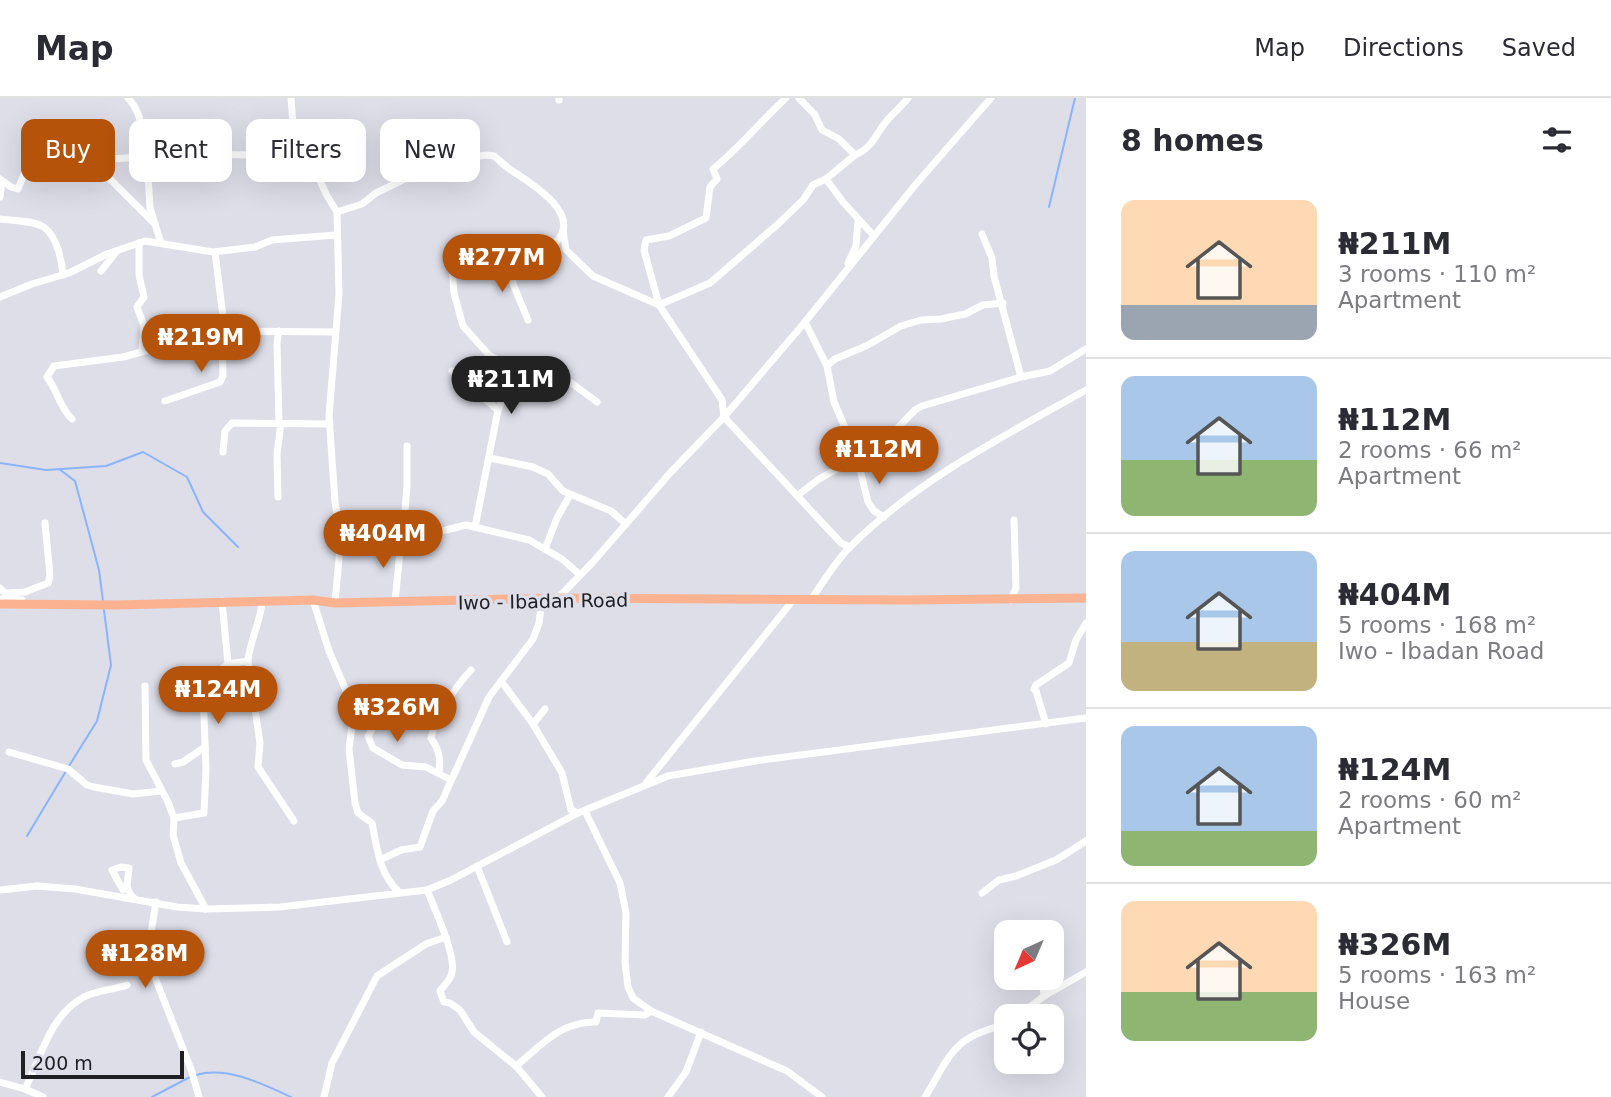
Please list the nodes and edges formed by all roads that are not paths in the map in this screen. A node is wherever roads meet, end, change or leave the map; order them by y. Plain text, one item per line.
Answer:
1 (128, 98) edge
2 (291, 98) edge
3 (786, 98) edge
4 (799, 98) edge
5 (908, 98) edge
6 (990, 98) edge
7 (140, 119) edge
8 (293, 119) edge
9 (855, 155) junction
10 (826, 179) junction
11 (1, 180) edge
12 (21, 182) edge
13 (113, 182) edge
14 (149, 182) edge
15 (321, 182) edge
16 (0, 197) edge
17 (337, 212) junction
18 (0, 219) edge
19 (858, 220) junction
20 (155, 223) junction
21 (563, 229) junction
22 (982, 234) dead end
23 (336, 235) junction
24 (874, 236) junction
25 (139, 243) junction
26 (161, 243) junction
27 (118, 250) junction
28 (215, 252) junction
29 (450, 257) dead end
30 (101, 271) dead end
31 (844, 272) junction
32 (63, 275) junction
33 (0, 297) edge
34 (1003, 303) junction
35 (659, 305) junction
36 (528, 320) dead end
37 (805, 322) junction
38 (279, 331) junction
39 (335, 332) junction
40 (224, 334) junction
41 (1086, 349) edge
42 (142, 351) junction
43 (827, 366) junction
44 (516, 369) junction
45 (452, 371) dead end
46 (1021, 377) junction
47 (1086, 390) edge
48 (165, 401) dead end
49 (597, 402) dead end
50 (498, 410) junction
51 (724, 417) junction
52 (72, 419) dead end
53 (280, 423) junction
54 (330, 424) junction
55 (407, 446) dead end
56 (223, 452) dead end
57 (490, 458) junction
58 (860, 467) junction
59 (837, 469) dead end
60 (570, 495) junction
61 (798, 495) junction
62 (278, 497) dead end
63 (884, 517) junction
64 (1014, 520) dead end
65 (45, 523) dead end
66 (626, 524) junction
67 (475, 527) junction
68 (341, 536) junction
69 (400, 536) junction
70 (850, 547) junction
71 (545, 549) junction
72 (579, 575) junction
73 (0, 588) edge
74 (558, 598) junction
75 (794, 598) junction
76 (812, 598) junction
77 (1086, 598) edge
78 (313, 600) junction
79 (541, 600) junction
80 (1010, 600) junction
81 (222, 601) junction
82 (0, 602) edge
83 (395, 602) junction
84 (262, 603) junction
85 (335, 603) junction
86 (1086, 623) edge
87 (248, 661) junction
88 (228, 664) junction
89 (471, 670) dead end
90 (500, 681) junction
91 (145, 685) dead end
92 (362, 707) dead end
93 (545, 709) dead end
94 (1086, 718) edge
95 (1046, 723) junction
96 (533, 724) junction
97 (205, 747) junction
98 (9, 752) dead end
99 (175, 764) dead end
100 (439, 773) junction
101 (452, 780) junction
102 (654, 780) junction
103 (645, 783) junction
104 (654, 790) dead end
105 (160, 791) junction
106 (582, 812) junction
107 (174, 818) junction
108 (294, 821) dead end
109 (1086, 841) edge
110 (380, 860) junction
111 (477, 866) junction
112 (128, 887) dead end
113 (0, 890) edge
114 (427, 890) junction
115 (398, 891) junction
116 (982, 893) dead end
117 (135, 899) junction
118 (156, 902) junction
119 (206, 909) junction
120 (446, 937) junction
121 (507, 942) dead end
122 (1086, 972) edge
123 (127, 985) dead end
124 (1043, 990) edge
125 (1044, 996) junction
126 (1034, 1004) edge
127 (651, 1011) junction
128 (994, 1028) edge
129 (701, 1032) junction
130 (516, 1066) junction
131 (0, 1082) edge
132 (25, 1089) junction
133 (43, 1097) edge
134 (199, 1097) edge
135 (324, 1097) edge
136 (542, 1097) edge
137 (668, 1097) edge
138 (822, 1097) edge
139 (925, 1097) edge

1 - 7 street
2 - 8 street
3 - 35 street
4 - 9 street
5 - 9 street
6 - 24 street
9 - 10 street
10 - 19 street
10 - 35 street
11 - 12 street
11 - 16 street
13 - 20 street
14 - 20 street
15 - 17 street
17 - 21 street
17 - 23 street
18 - 32 street
19 - 24 street
19 - 31 street
20 - 26 street
21 - 35 street
21 - 36 street
22 - 34 street
23 - 28 street
23 - 39 street
24 - 31 street
25 - 26 street
25 - 27 street
25 - 42 street
26 - 28 street
27 - 30 street
27 - 32 street
28 - 40 street
29 - 44 street
31 - 37 street
32 - 33 street
34 - 43 street
34 - 46 street
35 - 51 street
37 - 43 street
37 - 51 street
38 - 39 street
38 - 40 street
38 - 53 street
39 - 54 street
40 - 42 street
40 - 48 street
41 - 46 street
42 - 52 street
43 - 58 street
44 - 49 street
44 - 50 street
45 - 50 street
46 - 58 street
47 - 63 street
50 - 57 street
51 - 61 street
51 - 66 street
53 - 54 street
53 - 56 street
53 - 62 street
54 - 68 street
55 - 69 street
57 - 60 street
57 - 67 street
58 - 63 street
59 - 61 street
60 - 66 street
60 - 71 street
61 - 70 street
63 - 70 street
64 - 80 street
65 - 73 street
66 - 72 street
67 - 69 street
67 - 71 street
68 - 69 street
68 - 85 street
69 - 83 street
70 - 76 street
71 - 72 street
72 - 74 street
74 - 75 main road, Iwo - Ibadan Road
74 - 79 main road, Iwo - Ibadan Road
75 - 76 main road, Iwo - Ibadan Road
75 - 103 street
76 - 80 main road, Iwo - Ibadan Road
77 - 80 main road, Iwo - Ibadan Road
78 - 84 main road, Iwo - Ibadan Road
78 - 85 main road, Iwo - Ibadan Road
78 - 110 street
79 - 83 main road, Iwo - Ibadan Road
79 - 90 street
81 - 82 main road, Iwo - Ibadan Road
81 - 84 main road, Iwo - Ibadan Road
81 - 88 street
83 - 85 main road, Iwo - Ibadan Road
84 - 87 street
86 - 95 street
87 - 88 street
87 - 108 street
88 - 97 street
89 - 100 street
90 - 96 street
90 - 101 street
91 - 105 street
92 - 100 street
93 - 96 street
94 - 95 street
95 - 102 street
96 - 106 street
97 - 99 street
97 - 107 street
98 - 105 street
100 - 101 street
101 - 110 street
102 - 103 street
102 - 104 street
103 - 106 street
105 - 107 street
106 - 111 street
106 - 127 street
107 - 119 street
109 - 116 street
110 - 115 street
111 - 114 street
111 - 121 street
112 - 117 street
113 - 117 street
114 - 115 street
114 - 120 street
115 - 119 street
117 - 118 street
118 - 119 street
118 - 134 street
120 - 130 street
120 - 135 street
122 - 125 street
123 - 132 street
124 - 125 street
125 - 126 street
127 - 129 street
127 - 130 street
128 - 139 street
129 - 137 street
129 - 138 street
130 - 136 street
131 - 132 street
132 - 133 street

